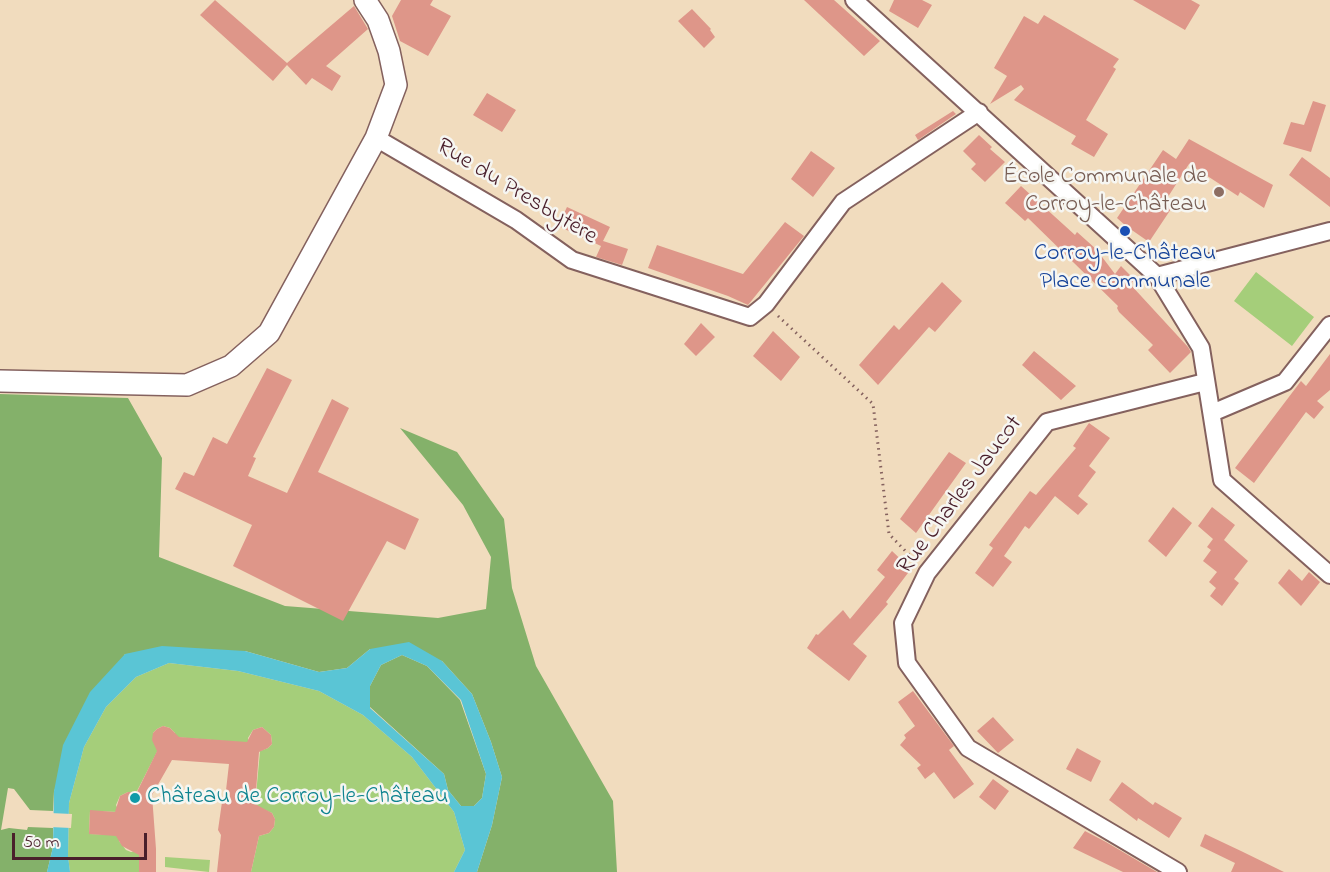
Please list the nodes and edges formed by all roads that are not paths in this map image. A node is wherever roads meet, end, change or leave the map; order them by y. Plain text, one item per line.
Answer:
1 (365, 0) edge
2 (854, 0) edge
3 (979, 112) junction
4 (376, 138) junction
5 (1330, 233) edge
6 (1157, 276) junction
7 (1330, 325) edge
8 (0, 381) edge
9 (1205, 382) junction
10 (1212, 413) junction
11 (1330, 575) edge
12 (1178, 872) edge

1 - 4 street
2 - 3 street
3 - 4 street, Rue du Presbytère
3 - 6 street
4 - 8 street
5 - 6 street
6 - 9 street
7 - 10 street
9 - 10 street
9 - 12 street, Rue Charles Jaucot
10 - 11 street

